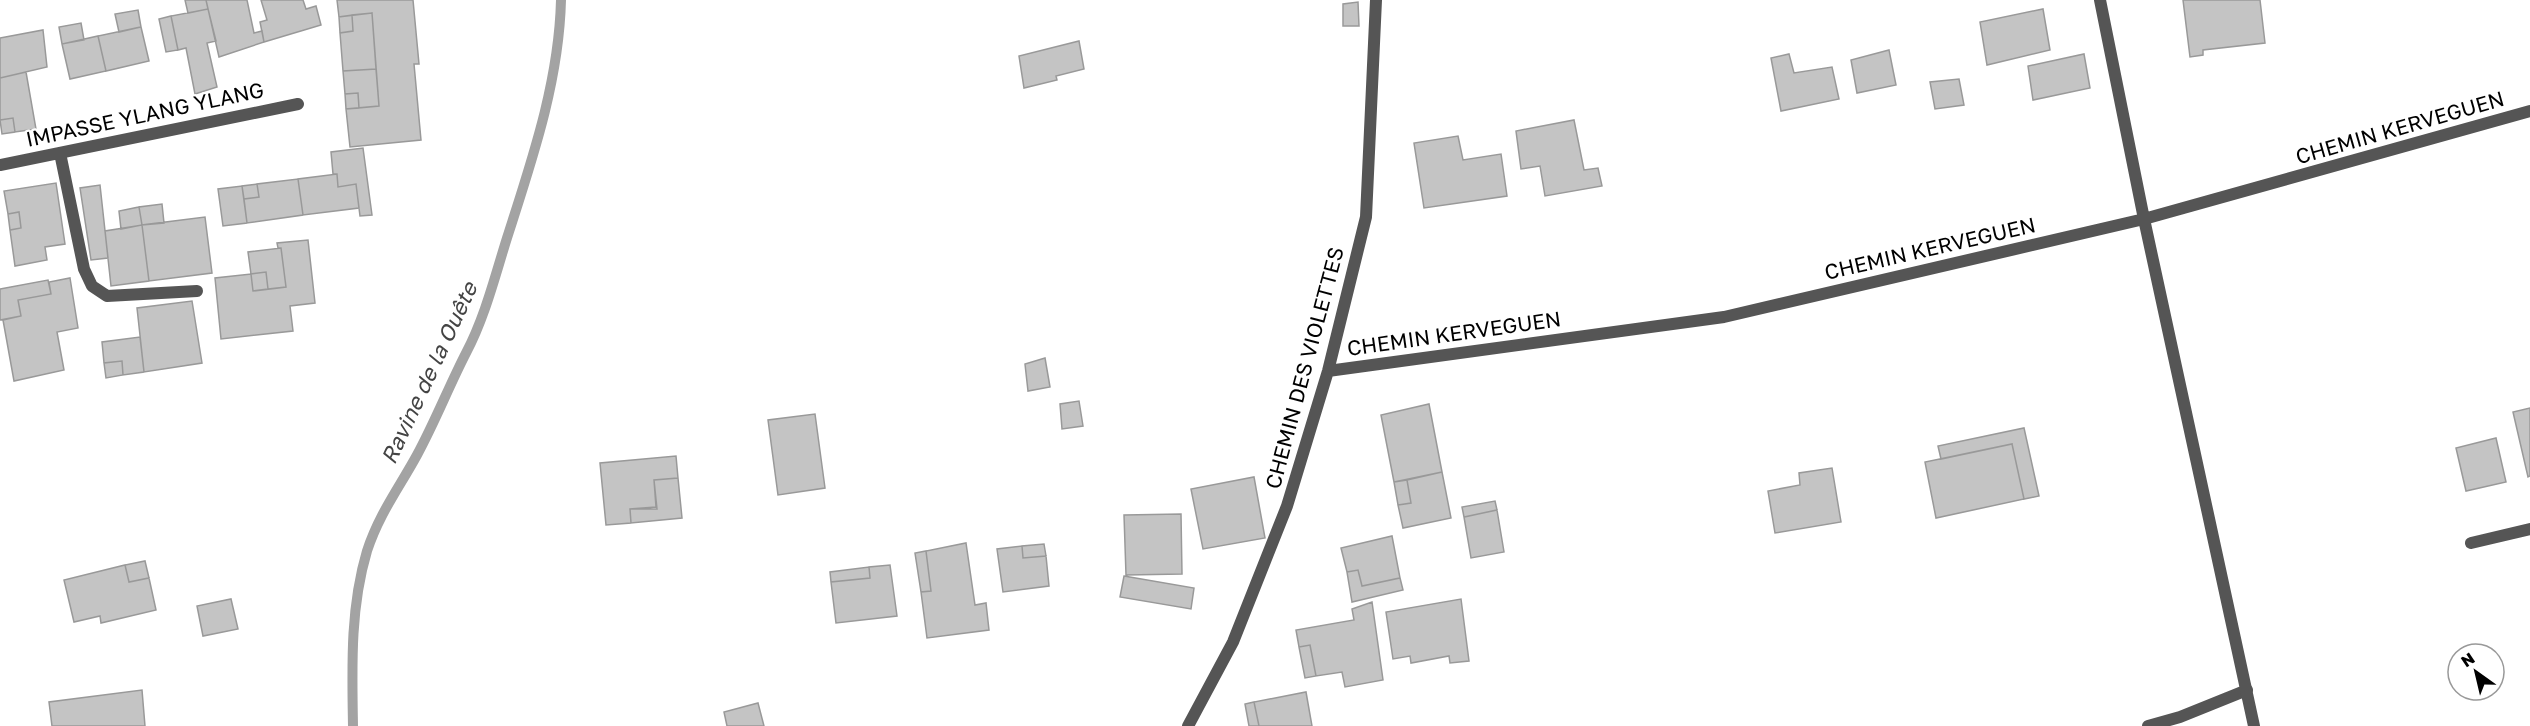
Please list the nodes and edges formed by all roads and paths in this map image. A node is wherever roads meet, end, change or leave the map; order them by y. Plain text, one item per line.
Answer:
1 (1376, 0) edge
2 (2100, 0) edge
3 (298, 104) dead end
4 (2530, 111) edge
5 (60, 153) junction
6 (0, 165) edge
7 (2144, 219) junction
8 (197, 291) dead end
9 (1328, 371) junction
10 (2530, 529) edge
11 (2470, 543) dead end
12 (2247, 690) junction
13 (1188, 726) edge
14 (2148, 726) edge
15 (2254, 726) edge

1 - 9 street, CHEMIN DES VIOLETTES
2 - 7 street
3 - 5 street, IMPASSE YLANG YLANG
4 - 7 street, CHEMIN KERVEGUEN
5 - 6 street, IMPASSE YLANG YLANG
5 - 8 street
7 - 9 street, CHEMIN KERVEGUEN
7 - 12 street
9 - 13 street, CHEMIN DES VIOLETTES
10 - 11 street
12 - 14 street
12 - 15 street

